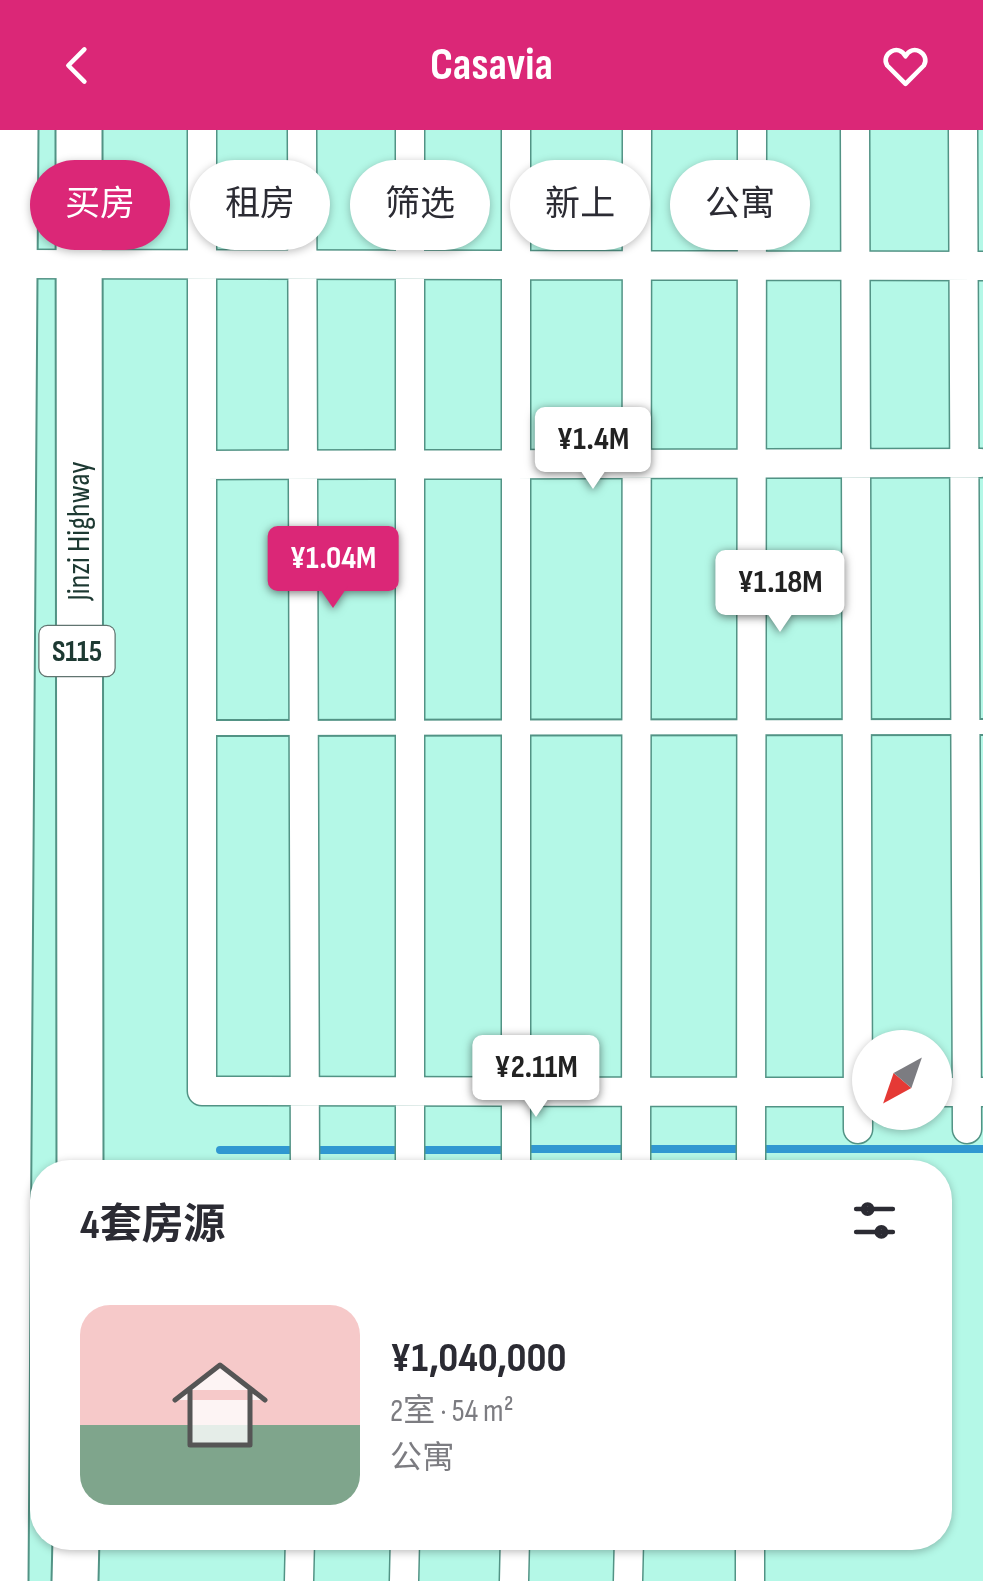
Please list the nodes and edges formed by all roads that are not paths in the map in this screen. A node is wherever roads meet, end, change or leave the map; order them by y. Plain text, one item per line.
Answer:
1 (15, 130) edge
2 (79, 130) edge
3 (202, 130) edge
4 (302, 130) edge
5 (410, 130) edge
6 (516, 130) edge
7 (637, 130) edge
8 (752, 130) edge
9 (855, 130) edge
10 (963, 130) edge
11 (80, 262) junction
12 (202, 263) junction
13 (16, 264) junction
14 (302, 264) junction
15 (410, 264) junction
16 (516, 264) junction
17 (637, 264) junction
18 (752, 265) junction
19 (856, 266) junction
20 (973, 266) edge
21 (752, 463) junction
22 (856, 463) junction
23 (974, 463) edge
24 (304, 464) junction
25 (410, 464) junction
26 (516, 464) junction
27 (638, 464) junction
28 (202, 465) junction
29 (751, 727) junction
30 (857, 727) junction
31 (974, 727) edge
32 (202, 728) junction
33 (304, 728) junction
34 (410, 728) junction
35 (516, 728) junction
36 (638, 728) junction
37 (863, 1030) edge
38 (306, 1091) junction
39 (411, 1091) junction
40 (516, 1091) junction
41 (638, 1092) junction
42 (751, 1092) junction
43 (852, 1092) edge
44 (975, 1092) edge
45 (967, 1129) dead end
46 (305, 1157) edge
47 (410, 1157) edge
48 (516, 1157) edge
49 (637, 1157) edge
50 (751, 1157) edge
51 (80, 1160) edge
52 (76, 1550) edge
53 (300, 1550) edge
54 (405, 1550) edge
55 (514, 1550) edge
56 (629, 1550) edge
57 (750, 1550) edge
58 (5, 1581) edge
59 (75, 1581) edge
60 (299, 1581) edge
61 (404, 1581) edge
62 (514, 1581) edge
63 (628, 1581) edge
64 (750, 1581) edge

1 - 13 main road, Jinzi Highway / S115
2 - 11 main road, Jinzi Highway / S115
3 - 12 street
4 - 14 street
5 - 15 street
6 - 16 street
7 - 17 street
8 - 18 street
9 - 19 street
10 - 20 street
11 - 12 street
11 - 13 street
11 - 51 main road, Jinzi Highway / S115
12 - 14 street
12 - 28 street
13 - 58 main road, Jinzi Highway / S115
14 - 15 street
14 - 24 street
15 - 16 street
15 - 25 street
16 - 17 street
16 - 26 street
17 - 18 street
17 - 27 street
18 - 19 street
18 - 21 street
19 - 20 street
19 - 22 street
20 - 23 street
21 - 22 street
21 - 27 street
21 - 29 street
22 - 23 street
22 - 30 street
23 - 31 street
24 - 25 street
24 - 28 street
24 - 33 street
25 - 26 street
25 - 34 street
26 - 27 street
26 - 35 street
27 - 36 street
28 - 32 street
29 - 30 lane
29 - 36 lane
29 - 42 street
30 - 31 lane
30 - 37 street
31 - 44 street
32 - 33 lane
32 - 38 street
33 - 34 lane
33 - 38 street
34 - 35 lane
34 - 39 street
35 - 36 lane
35 - 40 street
36 - 41 street
38 - 39 street
38 - 46 street
39 - 40 street
39 - 47 street
40 - 41 street
40 - 48 street
41 - 42 street
41 - 49 street
42 - 43 street
42 - 50 street
44 - 45 street
52 - 59 main road
53 - 60 street
54 - 61 street
55 - 62 street
56 - 63 street
57 - 64 street

